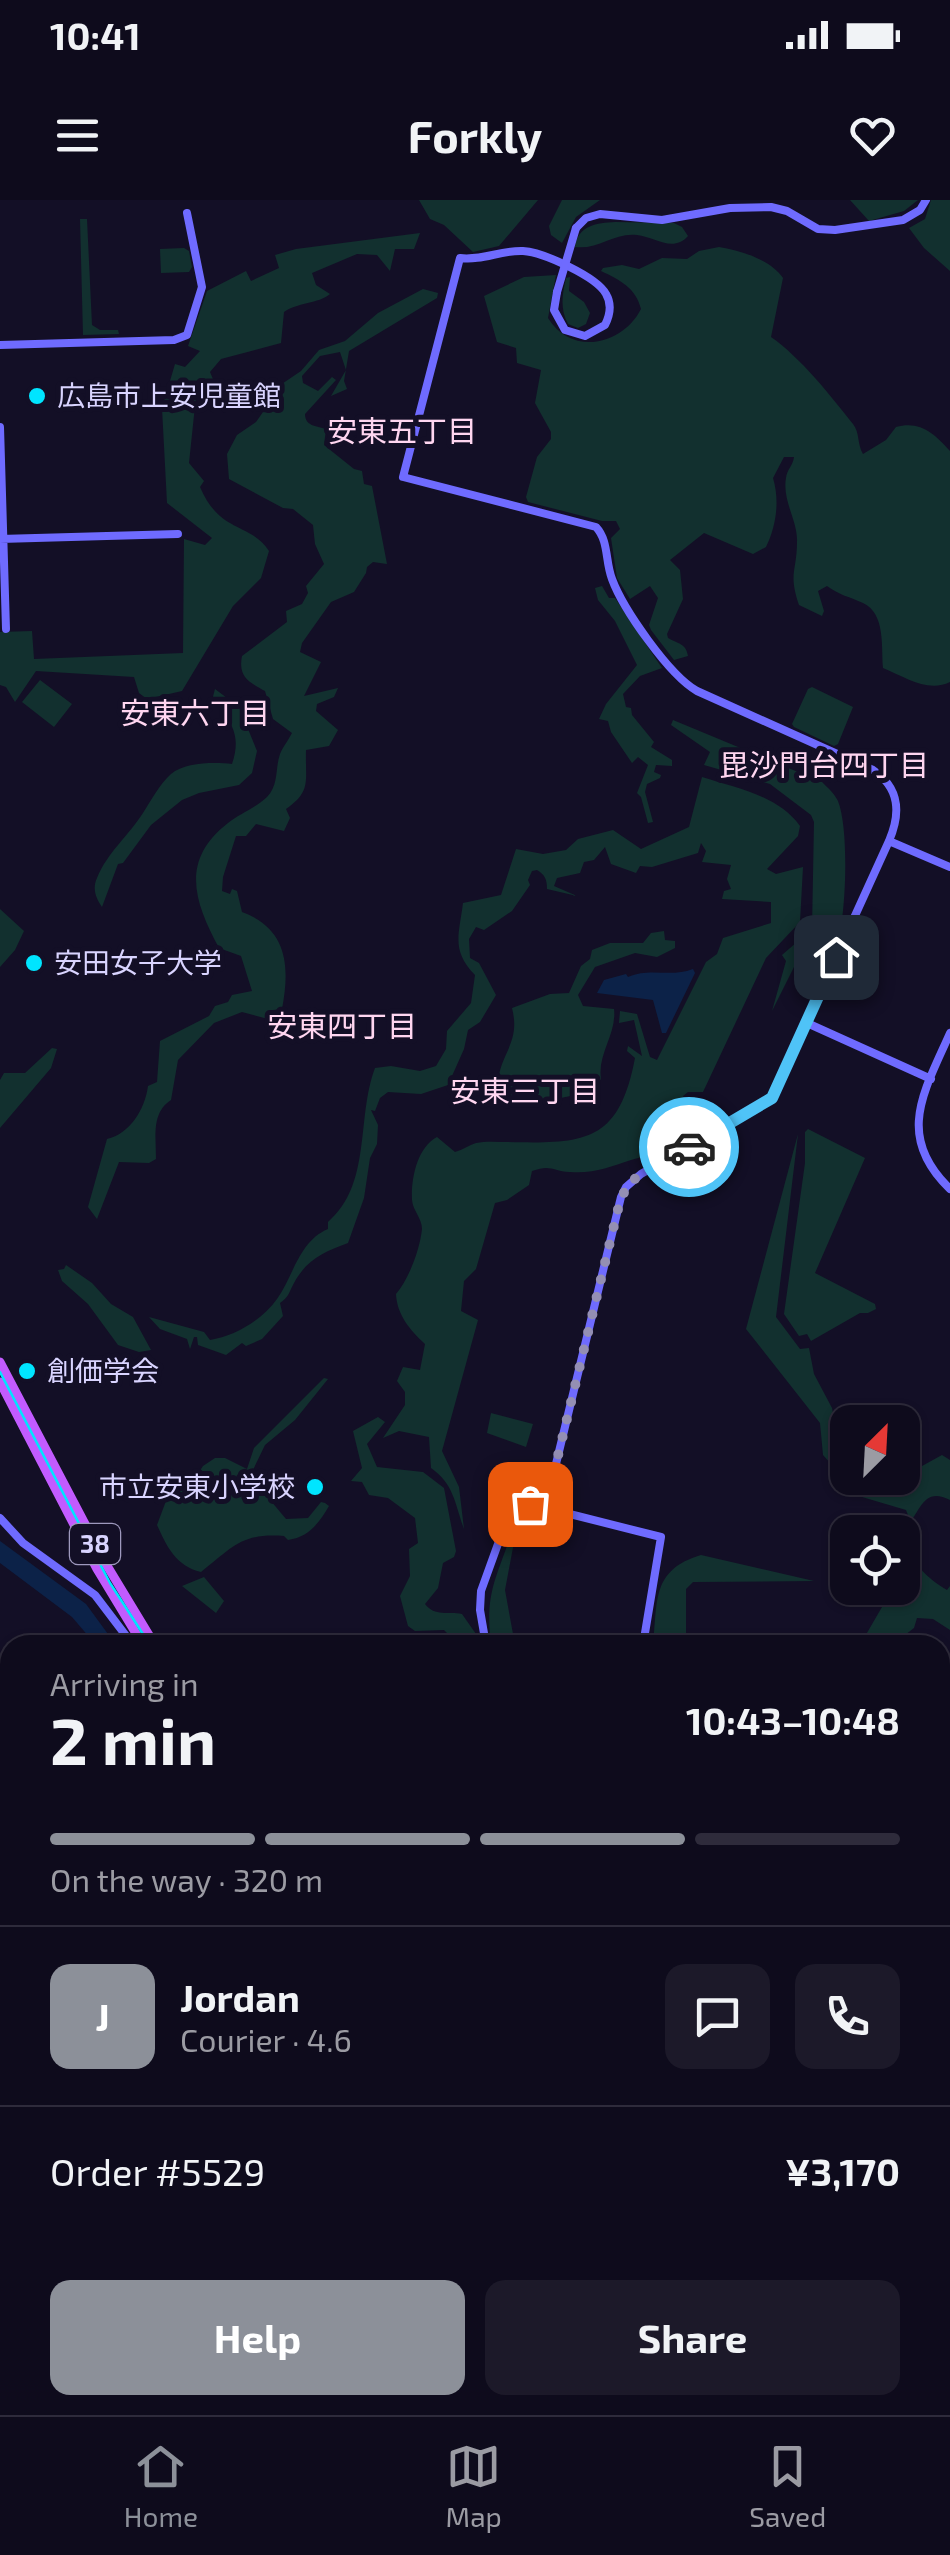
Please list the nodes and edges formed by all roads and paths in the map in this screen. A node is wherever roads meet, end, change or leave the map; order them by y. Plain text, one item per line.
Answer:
1 (926, 200) edge
2 (187, 213) dead end
3 (0, 345) edge
4 (0, 427) edge
5 (178, 534) dead end
6 (2, 539) edge
7 (6, 629) dead end
8 (889, 841) junction
9 (950, 867) edge
10 (807, 1024) junction
11 (950, 1033) edge
12 (931, 1079) junction
13 (950, 1189) edge
14 (0, 1362) edge
15 (0, 1382) edge
16 (545, 1509) junction
17 (0, 1518) edge
18 (125, 1635) edge
19 (137, 1635) edge
20 (149, 1635) edge
21 (484, 1635) edge
22 (646, 1635) edge

1 - 8 main road, bridge
2 - 3 main road
4 - 6 main road
5 - 6 main road
6 - 7 main road
8 - 9 main road
8 - 10 main road
10 - 12 main road
10 - 16 main road
11 - 12 main road
12 - 13 main road
14 - 20 main road, 38
15 - 19 main road, 38
16 - 21 main road
16 - 22 main road
17 - 18 main road

